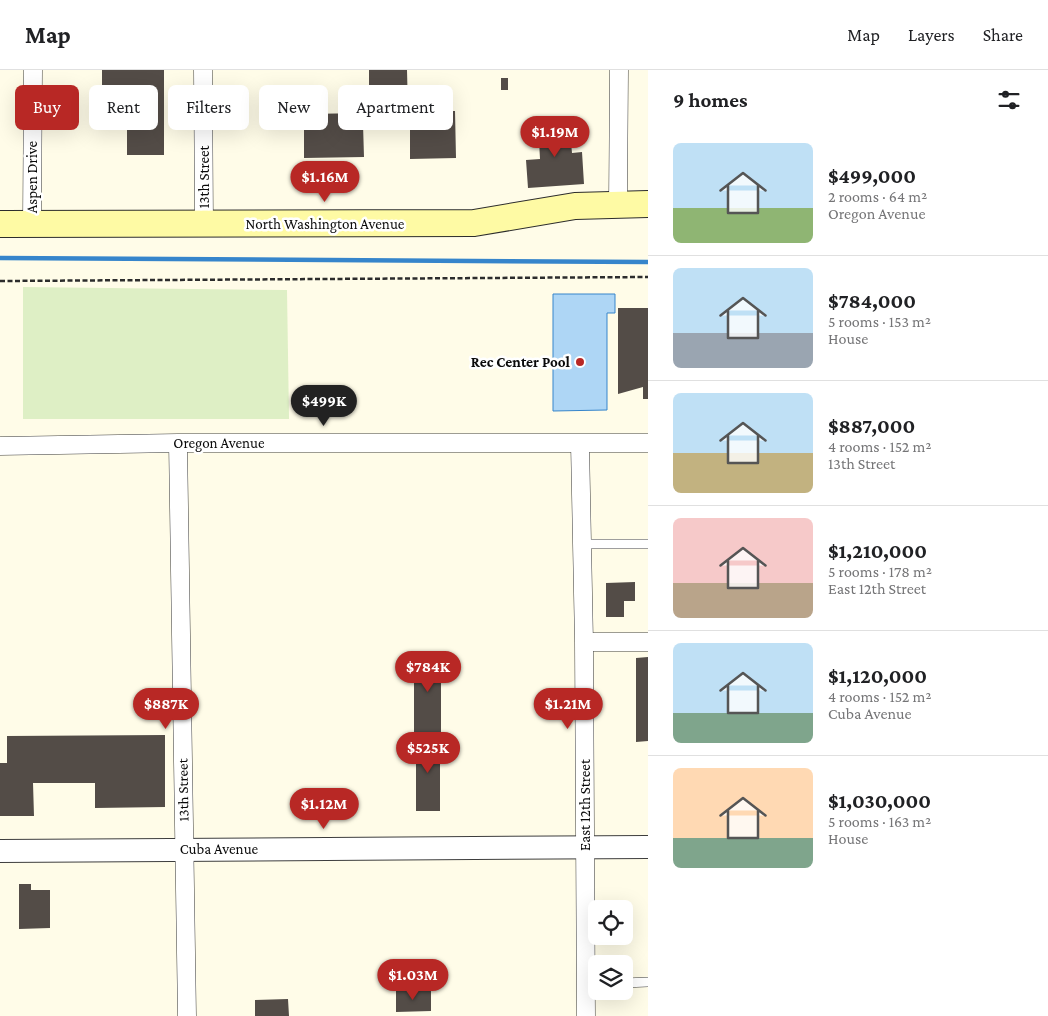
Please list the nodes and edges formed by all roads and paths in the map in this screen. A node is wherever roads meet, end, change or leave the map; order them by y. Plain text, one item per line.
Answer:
1 (33, 70) edge
2 (203, 70) edge
3 (619, 70) edge
4 (648, 204) edge
5 (618, 205) junction
6 (0, 224) edge
7 (32, 224) junction
8 (204, 224) junction
9 (648, 277) edge
10 (0, 281) edge
11 (178, 443) junction
12 (648, 443) edge
13 (580, 444) junction
14 (0, 446) edge
15 (582, 544) junction
16 (648, 544) edge
17 (584, 642) junction
18 (648, 642) edge
19 (648, 847) edge
20 (585, 848) junction
21 (184, 849) junction
22 (0, 851) edge
23 (590, 955) edge
24 (648, 982) edge
25 (633, 983) edge
26 (588, 1000) edge
27 (187, 1016) edge
28 (586, 1016) edge

1 - 7 street, Aspen Drive
2 - 8 street, 13th Street
3 - 5 street
4 - 5 main road, North Washington Avenue
5 - 8 main road, North Washington Avenue
6 - 7 main road, North Washington Avenue
7 - 8 main road, North Washington Avenue
9 - 10 path
11 - 13 street, Oregon Avenue
11 - 14 street, Oregon Avenue
11 - 21 street, 13th Street
12 - 13 street, Oregon Avenue
13 - 15 street, East 12th Street
15 - 16 lane
15 - 17 street, East 12th Street
17 - 18 street
17 - 20 street, East 12th Street
19 - 20 street, Cuba Avenue
20 - 21 street, Cuba Avenue
20 - 23 street, East 12th Street
21 - 22 street, Cuba Avenue
21 - 27 street, 13th Street
24 - 25 lane
26 - 28 street, East 12th Street

